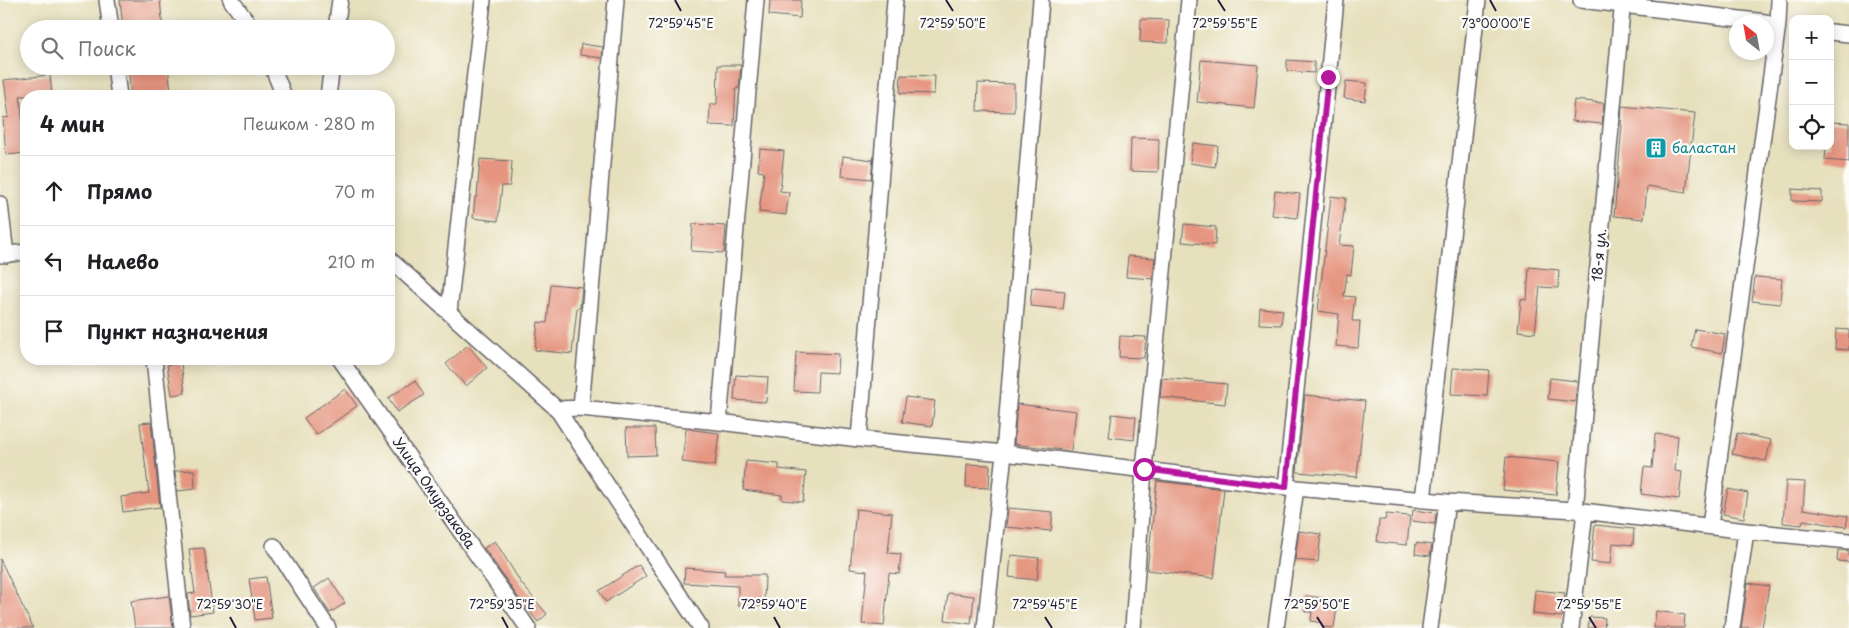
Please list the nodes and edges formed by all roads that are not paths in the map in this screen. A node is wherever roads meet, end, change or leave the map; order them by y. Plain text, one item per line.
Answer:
1 (107, 0) edge
2 (232, 0) edge
3 (340, 0) edge
4 (483, 0) edge
5 (616, 0) edge
6 (756, 0) edge
7 (895, 0) edge
8 (1041, 0) edge
9 (1189, 0) edge
10 (1336, 0) edge
11 (1478, 0) edge
12 (1581, 0) edge
13 (1779, 0) edge
14 (1622, 2) edge
15 (109, 20) edge
16 (246, 20) edge
17 (337, 20) edge
18 (1776, 24) edge
19 (1834, 32) edge
20 (1849, 34) edge
21 (117, 75) edge
22 (276, 75) edge
23 (331, 75) edge
24 (118, 90) edge
25 (282, 90) edge
26 (329, 90) edge
27 (0, 204) edge
28 (20, 253) edge
29 (3, 255) edge
30 (395, 264) edge
31 (449, 312) junction
32 (155, 365) edge
33 (344, 365) edge
34 (557, 408) junction
35 (581, 408) junction
36 (719, 422) junction
37 (858, 439) junction
38 (1004, 453) junction
39 (1144, 469) junction
40 (1291, 487) junction
41 (1423, 500) junction
42 (1447, 502) junction
43 (1580, 511) junction
44 (1710, 526) junction
45 (1746, 531) junction
46 (1849, 540) edge
47 (274, 546) dead end
48 (182, 628) edge
49 (328, 628) edge
50 (528, 628) edge
51 (701, 628) edge
52 (986, 628) edge
53 (1133, 628) edge
54 (1276, 628) edge
55 (1430, 628) edge
56 (1571, 628) edge
57 (1732, 628) edge

1 - 15 street
2 - 16 street
3 - 17 street
4 - 31 street
5 - 35 street
6 - 36 street
7 - 37 street
8 - 38 street
9 - 39 street
10 - 40 street
11 - 41 street
12 - 14 street
13 - 18 street
14 - 18 street
14 - 43 street, 18-я ул.
18 - 44 street
19 - 20 street
21 - 24 street
22 - 25 street
23 - 26 street
27 - 29 street
28 - 29 street
30 - 31 street
31 - 34 street
32 - 48 street
33 - 50 street, Улица Омурзакова
34 - 35 street
34 - 51 street
35 - 36 street
36 - 37 street
37 - 38 street
38 - 39 street
38 - 52 street
39 - 40 street
39 - 53 street
40 - 41 street
40 - 54 street
41 - 42 street
42 - 43 street
42 - 55 street
43 - 44 street
43 - 56 street, 18-я ул.
44 - 45 street
45 - 46 street
45 - 57 street
47 - 49 street

